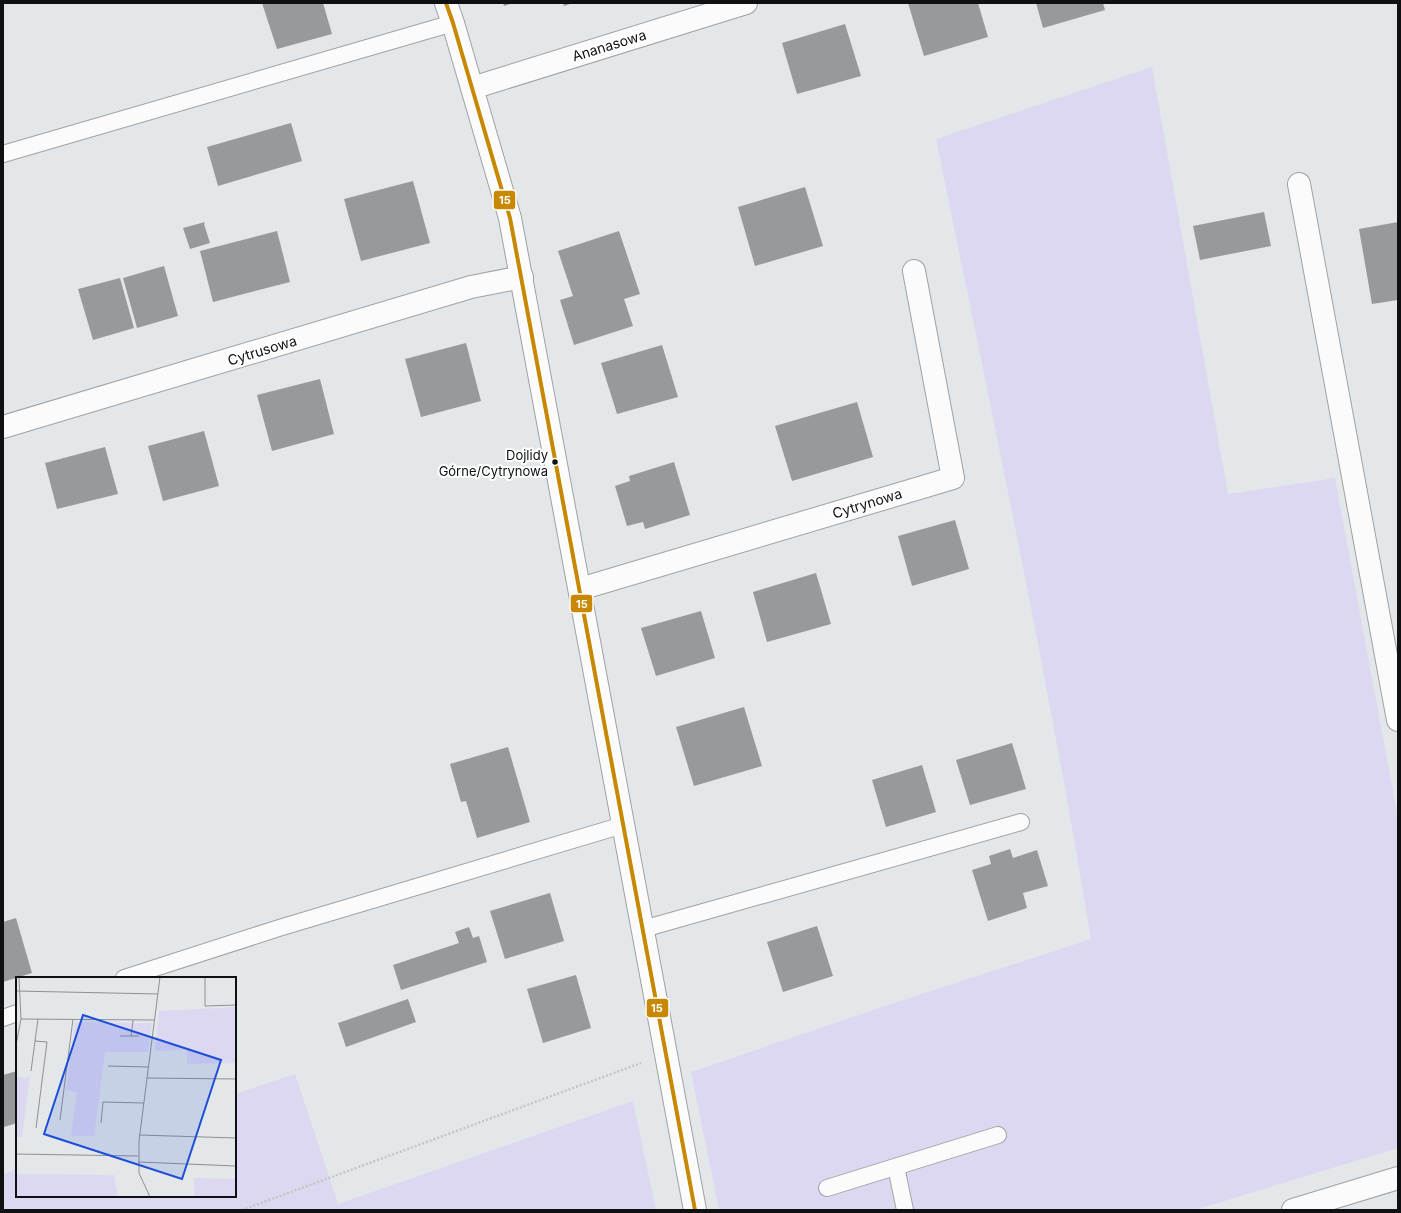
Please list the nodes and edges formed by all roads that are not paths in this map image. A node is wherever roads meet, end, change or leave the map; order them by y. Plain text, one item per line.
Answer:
1 (446, 3) edge
2 (746, 3) edge
3 (453, 23) junction
4 (472, 88) junction
5 (3, 154) edge
6 (1299, 184) dead end
7 (914, 271) dead end
8 (522, 277) junction
9 (3, 427) edge
10 (580, 589) junction
11 (1398, 720) edge
12 (1021, 822) dead end
13 (623, 825) junction
14 (642, 929) junction
15 (127, 977) edge
16 (16, 1013) edge
17 (3, 1018) edge
18 (998, 1136) dead end
19 (896, 1167) junction
20 (1398, 1178) edge
21 (827, 1188) dead end
22 (695, 1210) edge
23 (905, 1210) edge
24 (1293, 1210) edge

1 - 3 street
2 - 4 street, Ananasowa
3 - 4 street
3 - 5 lane
4 - 8 street
6 - 11 street
7 - 10 street, Cytrynowa
8 - 9 street, Cytrusowa
8 - 10 street
10 - 13 street
12 - 14 lane
13 - 14 street
13 - 15 lane
14 - 22 street
16 - 17 lane
18 - 19 lane
19 - 21 lane
19 - 23 lane
20 - 24 street

